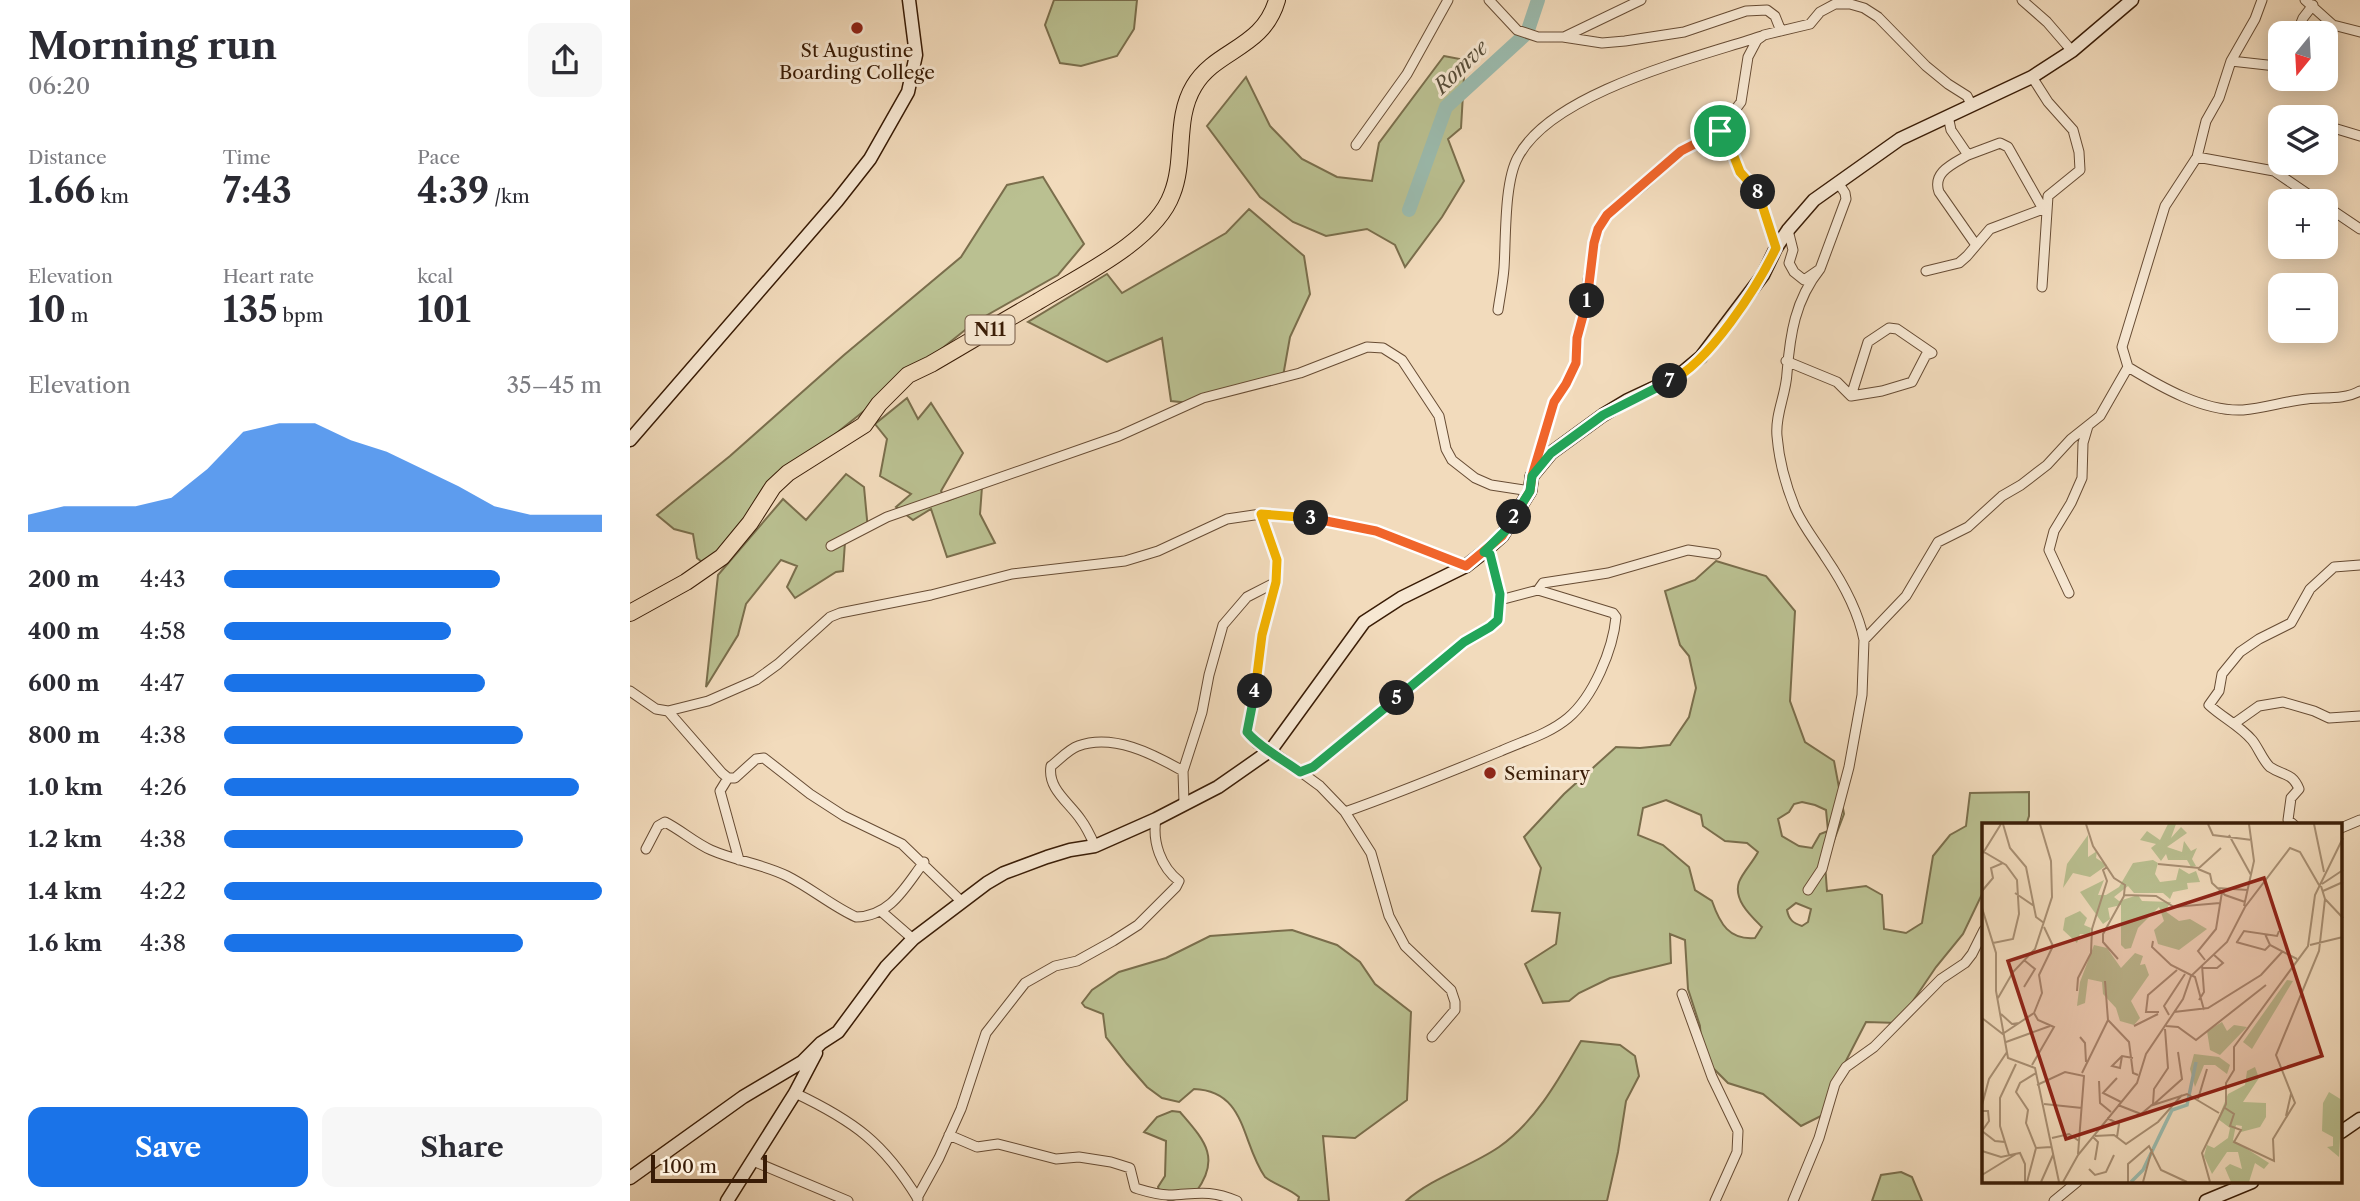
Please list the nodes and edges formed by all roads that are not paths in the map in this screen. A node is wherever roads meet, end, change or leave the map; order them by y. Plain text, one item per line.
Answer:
1 (909, 0) edge
2 (1277, 0) edge
3 (1448, 0) edge
4 (1489, 0) edge
5 (1641, 0) edge
6 (2022, 0) edge
7 (2132, 0) edge
8 (2262, 0) edge
9 (2309, 3) edge
10 (2302, 21) edge
11 (1781, 31) junction
12 (2360, 32) edge
13 (1764, 35) junction
14 (1563, 37) junction
15 (2072, 51) junction
16 (2231, 61) junction
17 (2268, 65) edge
18 (2032, 76) junction
19 (1972, 104) junction
20 (1948, 116) junction
21 (2338, 129) edge
22 (1720, 131) junction
23 (2360, 136) edge
24 (1356, 145) dead end
25 (1968, 155) junction
26 (2197, 157) junction
27 (1839, 184) junction
28 (2300, 189) edge
29 (2049, 196) junction
30 (2043, 209) junction
31 (2338, 214) edge
32 (2360, 229) edge
33 (1788, 230) junction
34 (1976, 245) junction
35 (1776, 248) junction
36 (1819, 269) junction
37 (1926, 271) dead end
38 (2042, 287) dead end
39 (1498, 310) dead end
40 (1786, 361) junction
41 (2128, 367) junction
42 (2360, 391) edge
43 (1851, 396) junction
44 (2088, 426) junction
45 (630, 440) edge
46 (1532, 476) junction
47 (1530, 491) junction
48 (1261, 514) junction
49 (831, 546) dead end
50 (1484, 552) junction
51 (1716, 554) dead end
52 (2360, 565) edge
53 (1466, 566) junction
54 (1276, 582) junction
55 (1538, 590) junction
56 (2069, 593) dead end
57 (1500, 600) junction
58 (630, 613) edge
59 (1864, 640) junction
60 (630, 691) edge
61 (668, 711) junction
62 (2360, 716) edge
63 (2235, 723) junction
64 (1270, 750) junction
65 (1183, 771) junction
66 (1300, 772) junction
67 (728, 778) junction
68 (1184, 803) junction
69 (1345, 812) junction
70 (1156, 819) junction
71 (2360, 820) edge
72 (2292, 823) edge
73 (2343, 827) edge
74 (1095, 846) junction
75 (646, 849) dead end
76 (738, 860) junction
77 (923, 862) junction
78 (1808, 890) dead end
79 (961, 901) junction
80 (882, 912) junction
81 (1982, 934) edge
82 (913, 939) junction
83 (1682, 994) dead end
84 (1432, 1037) dead end
85 (821, 1043) junction
86 (795, 1093) junction
87 (2360, 1119) edge
88 (2343, 1131) edge
89 (949, 1135) junction
90 (753, 1161) junction
91 (630, 1178) edge
92 (2075, 1184) edge
93 (2247, 1184) edge
94 (918, 1199) edge
95 (727, 1201) edge
96 (848, 1201) edge
97 (1237, 1201) edge
98 (1715, 1201) edge
99 (1793, 1201) edge
100 (2054, 1201) edge
101 (2206, 1201) edge

1 - 45 main road
2 - 58 highway, N11
3 - 24 street
4 - 14 street
5 - 14 street
6 - 15 street
7 - 15 main road
8 - 16 street
9 - 10 street
9 - 12 street
11 - 13 street
11 - 14 street
11 - 19 street
13 - 22 street
13 - 39 street
15 - 18 main road
16 - 17 street
16 - 26 street
18 - 19 main road
18 - 29 street
19 - 20 main road
20 - 25 street
20 - 27 main road
21 - 23 street
22 - 35 street
22 - 46 street
25 - 30 street
25 - 34 street
26 - 28 street
26 - 41 street
27 - 33 main road
27 - 36 street
29 - 30 street
29 - 38 street
30 - 34 street
31 - 32 street
33 - 35 main road
33 - 36 street
34 - 37 street
35 - 46 main road
36 - 40 street
40 - 43 street
40 - 59 street
41 - 42 street
41 - 44 street
43 - 43 street
44 - 56 street
44 - 59 street
46 - 47 main road
47 - 49 street
47 - 50 main road
48 - 53 street
48 - 54 street
48 - 61 street
50 - 53 main road
50 - 57 street
51 - 55 street
52 - 63 street
53 - 64 main road
54 - 64 street
54 - 65 street
55 - 57 street
55 - 69 street
57 - 66 street
59 - 78 street
60 - 61 street
61 - 67 street
62 - 63 street
63 - 72 street
64 - 66 street
64 - 68 main road
65 - 68 street
65 - 74 street
66 - 69 street
67 - 76 street
67 - 77 street
68 - 70 main road
69 - 84 street
70 - 74 main road
70 - 89 street
71 - 73 street
74 - 79 main road
75 - 76 street
76 - 80 street
77 - 79 street
77 - 80 street
79 - 82 main road
80 - 82 street
81 - 99 street
82 - 85 main road
83 - 98 street
85 - 86 main road
85 - 91 main road
86 - 90 main road
86 - 94 street
87 - 88 main road
89 - 94 street
89 - 97 street
90 - 95 main road
90 - 96 street
92 - 100 street
93 - 101 main road

